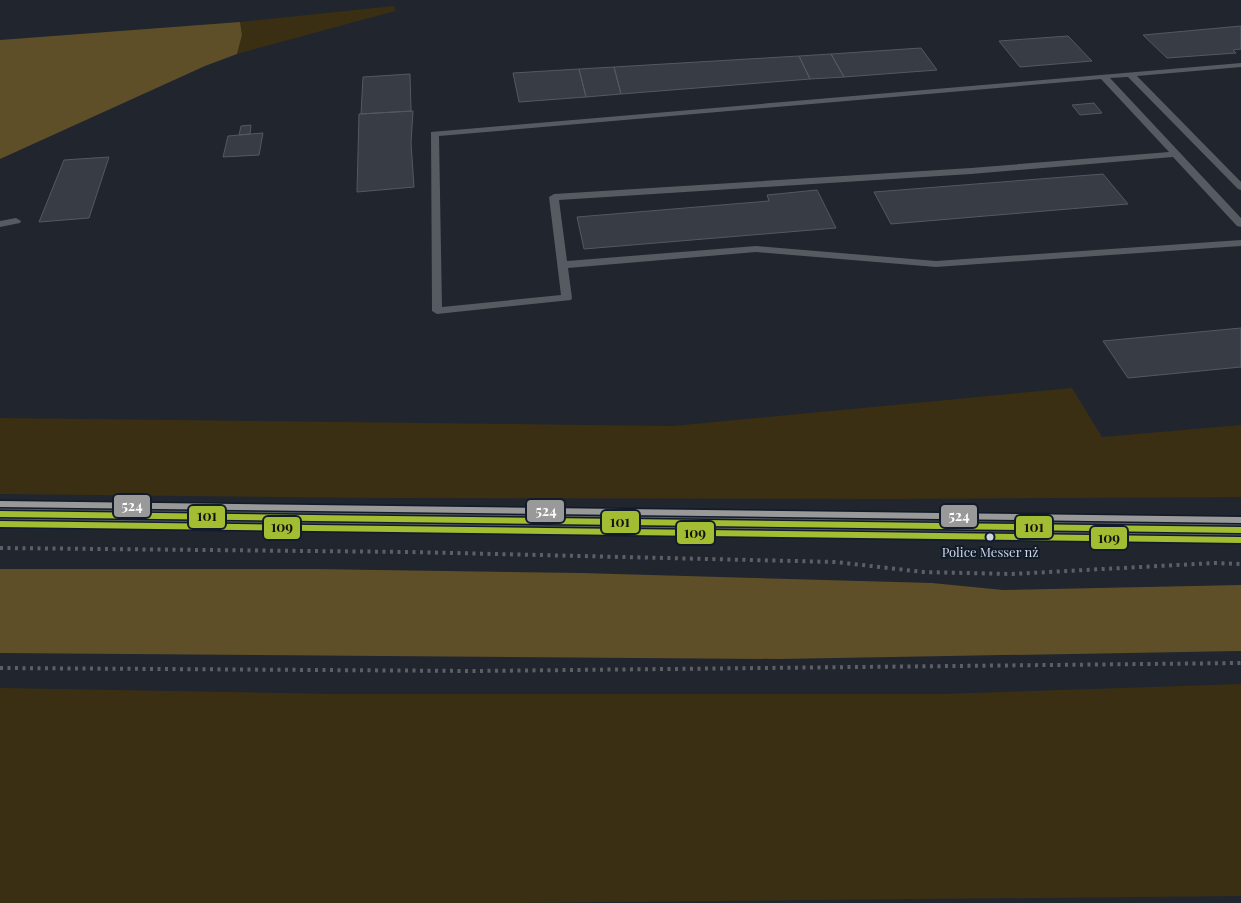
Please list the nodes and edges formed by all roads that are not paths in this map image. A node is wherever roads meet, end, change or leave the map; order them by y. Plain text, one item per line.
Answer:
1 (1241, 65) edge
2 (1130, 74) junction
3 (1103, 76) junction
4 (1175, 154) junction
5 (1241, 187) edge
6 (16, 221) dead end
7 (0, 224) edge
8 (1241, 224) edge
9 (1241, 243) edge
10 (563, 265) junction
11 (0, 514) edge
12 (1241, 530) edge

1 - 2 lane
2 - 3 lane
2 - 5 lane
3 - 4 lane
3 - 10 lane
4 - 8 lane
4 - 10 lane
6 - 7 lane
9 - 10 lane
11 - 12 main road

